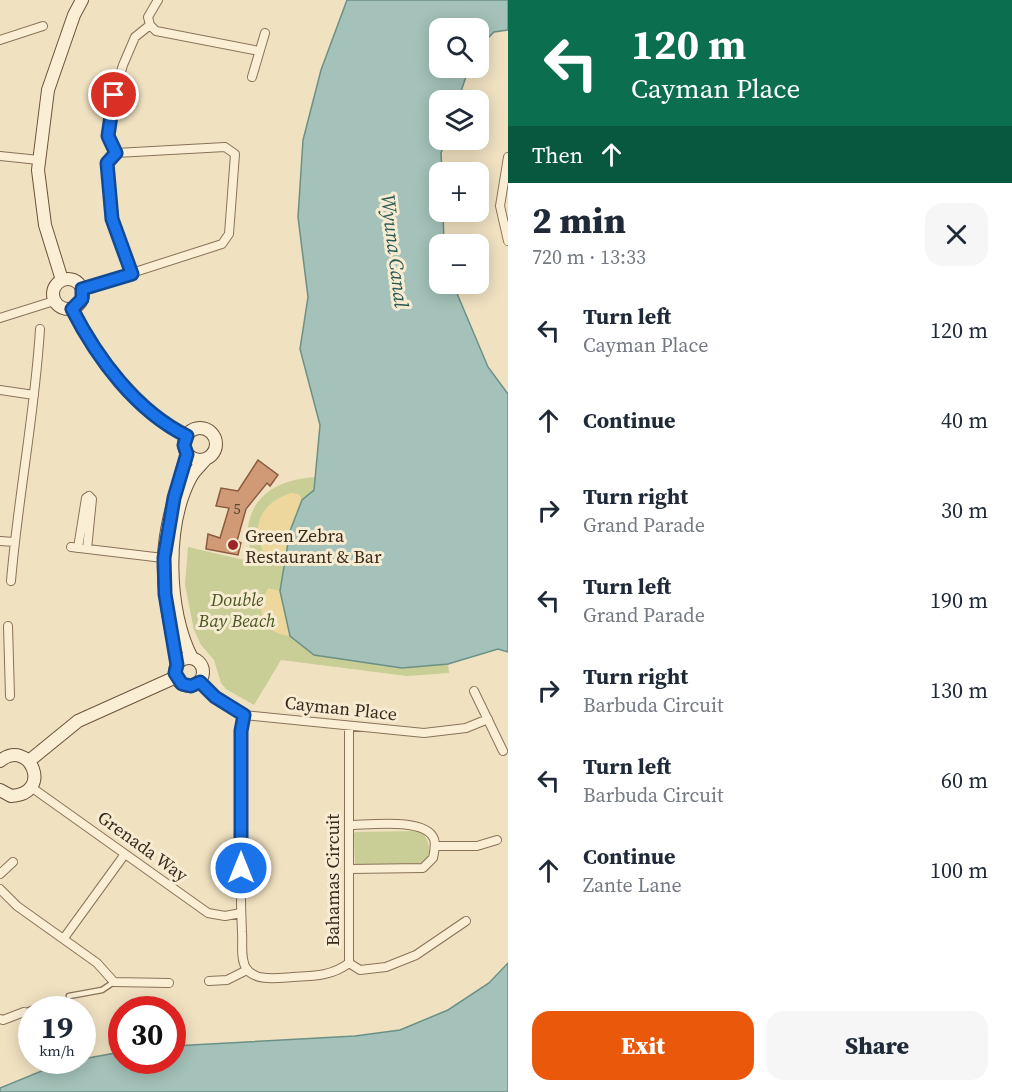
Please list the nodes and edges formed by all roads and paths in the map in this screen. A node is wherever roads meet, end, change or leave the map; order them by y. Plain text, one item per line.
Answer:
1 (82, 0) edge
2 (158, 0) edge
3 (150, 25) junction
4 (43, 26) dead end
5 (265, 33) dead end
6 (0, 40) edge
7 (259, 51) junction
8 (252, 77) dead end
9 (116, 153) junction
10 (0, 156) edge
11 (508, 157) edge
12 (39, 160) junction
13 (508, 242) edge
14 (132, 274) junction
15 (62, 280) junction
16 (82, 289) junction
17 (54, 301) junction
18 (72, 309) junction
19 (0, 318) edge
20 (40, 329) dead end
21 (0, 390) edge
22 (34, 394) junction
23 (187, 436) junction
24 (187, 454) junction
25 (205, 459) junction
26 (0, 541) edge
27 (14, 543) junction
28 (79, 548) junction
29 (164, 558) junction
30 (10, 581) dead end
31 (8, 626) dead end
32 (192, 658) junction
33 (4, 671) edge
34 (176, 671) junction
35 (200, 682) junction
36 (474, 691) dead end
37 (10, 696) dead end
38 (244, 715) junction
39 (488, 719) junction
40 (349, 726) junction
41 (503, 751) dead end
42 (0, 761) edge
43 (28, 761) junction
44 (31, 787) junction
45 (0, 790) edge
46 (349, 825) junction
47 (497, 840) dead end
48 (435, 846) junction
49 (125, 854) junction
50 (13, 862) dead end
51 (349, 869) junction
52 (0, 874) edge
53 (0, 889) edge
54 (241, 913) junction
55 (466, 921) dead end
56 (64, 938) junction
57 (349, 963) junction
58 (247, 970) junction
59 (209, 981) dead end
60 (114, 982) junction
61 (170, 983) dead end
62 (69, 996) dead end
63 (18, 1014) edge
64 (0, 1019) edge

1 - 12 street
2 - 3 street
3 - 7 street
3 - 9 street
4 - 6 street
5 - 7 street
7 - 8 street
9 - 14 street
9 - 14 street
10 - 12 street
11 - 13 street
12 - 15 street
14 - 16 street
15 - 16 street
15 - 17 street
16 - 18 street
17 - 18 street
17 - 19 street
18 - 23 street
20 - 22 street
21 - 22 street
22 - 27 street
23 - 24 street
23 - 25 street
24 - 25 street
24 - 29 street
25 - 32 street
26 - 27 street
27 - 30 street
28 - 28 street
28 - 29 street
29 - 34 street
31 - 33 street
32 - 34 street
32 - 35 street
33 - 37 street
34 - 35 street
34 - 43 street
35 - 38 street, Cayman Place
36 - 39 street
38 - 40 street, Cayman Place
38 - 54 street
39 - 40 street, Cayman Place
39 - 41 street
40 - 46 street, Bahamas Circuit
42 - 43 street
43 - 44 street
44 - 45 street
44 - 49 street, Grenada Way
46 - 48 street
46 - 51 street, Bahamas Circuit
47 - 48 street
48 - 51 street
49 - 54 street, Grenada Way
49 - 56 street
50 - 52 street
51 - 57 street, Bahamas Circuit
53 - 56 street
54 - 58 street
55 - 57 street
56 - 60 street
57 - 58 street, Bahamas Circuit
58 - 59 street
60 - 61 street
60 - 62 lane
63 - 64 street

